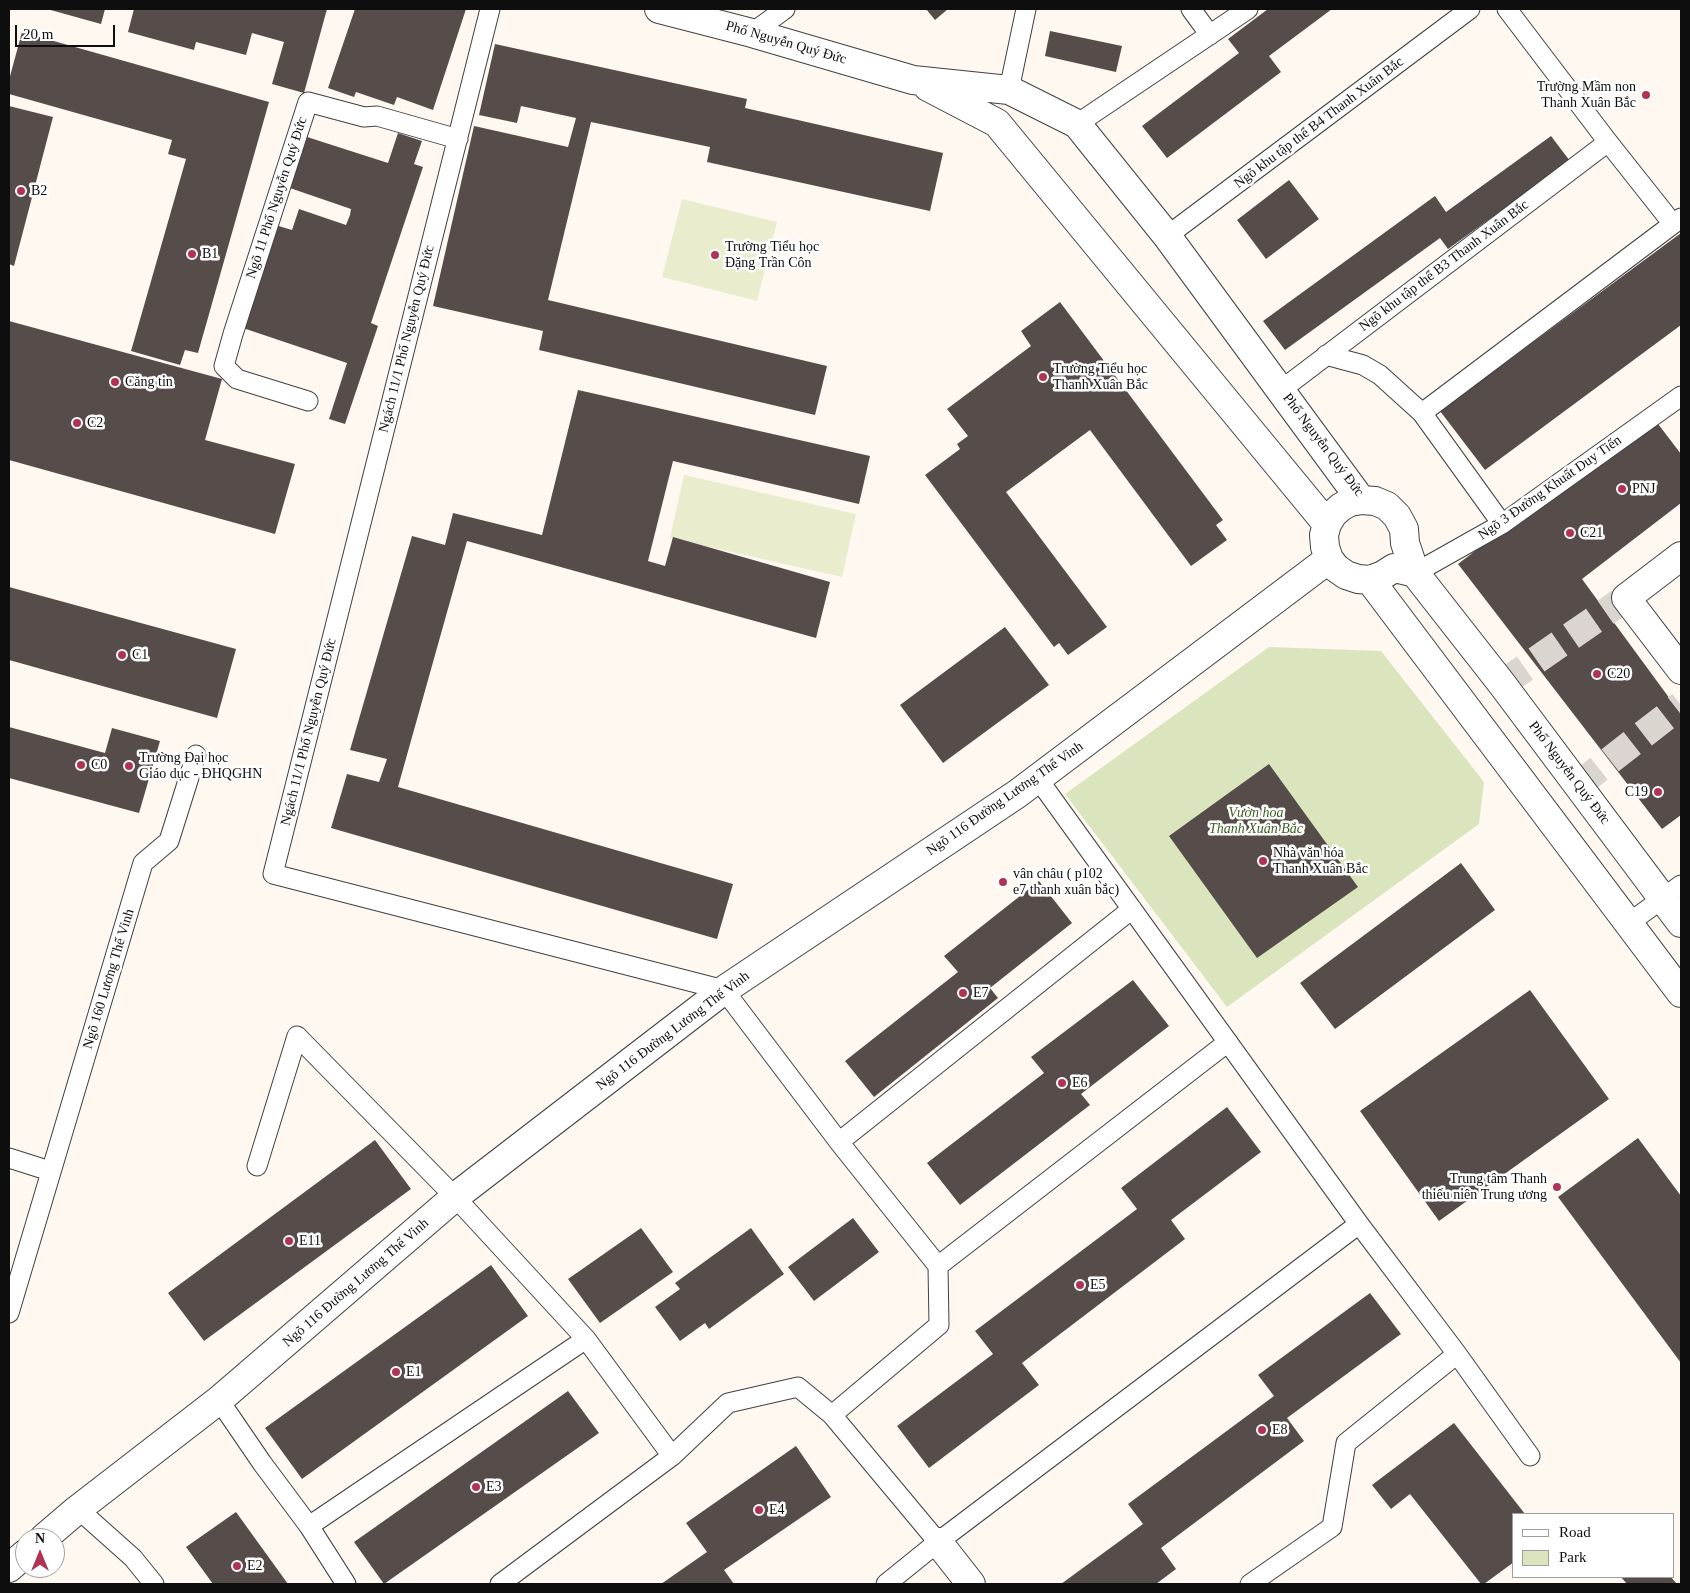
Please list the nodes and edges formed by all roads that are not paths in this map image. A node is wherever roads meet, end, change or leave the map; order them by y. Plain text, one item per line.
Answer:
1 (490, 9) edge
2 (658, 9) edge
3 (784, 9) edge
4 (1026, 9) edge
5 (1190, 9) edge
6 (1248, 9) edge
7 (1470, 9) edge
8 (1507, 9) edge
9 (752, 33) junction
10 (1210, 35) junction
11 (913, 80) junction
12 (1009, 90) junction
13 (997, 123) junction
14 (1077, 124) junction
15 (458, 139) junction
16 (1608, 142) junction
17 (1677, 221) edge
18 (1167, 236) junction
19 (1326, 355) junction
20 (1281, 390) junction
21 (1681, 396) edge
22 (308, 401) dead end
23 (1422, 412) junction
24 (1361, 500) junction
25 (1327, 524) junction
26 (1502, 524) junction
27 (1681, 556) edge
28 (1329, 559) junction
29 (1414, 573) junction
30 (1370, 580) junction
31 (1681, 670) edge
32 (196, 755) dead end
33 (1038, 779) junction
34 (1672, 892) edge
35 (1132, 909) junction
36 (1629, 923) junction
37 (1681, 923) edge
38 (724, 990) junction
39 (1681, 993) edge
40 (1228, 1042) junction
41 (839, 1142) junction
42 (9, 1158) edge
43 (257, 1166) dead end
44 (50, 1171) junction
45 (455, 1198) junction
46 (1359, 1224) junction
47 (938, 1266) junction
48 (9, 1313) edge
49 (586, 1339) junction
50 (1457, 1354) junction
51 (219, 1400) junction
52 (832, 1415) junction
53 (672, 1456) junction
54 (1530, 1456) dead end
55 (78, 1509) junction
56 (309, 1526) junction
57 (56, 1528) edge
58 (938, 1542) junction
59 (154, 1584) edge
60 (346, 1584) edge
61 (500, 1584) edge
62 (886, 1584) edge
63 (971, 1584) edge
64 (1250, 1584) edge

1 - 15 lane
2 - 9 street, Phố Nguyễn Quý Đức
3 - 9 lane
4 - 12 lane
5 - 10 lane
6 - 10 lane
7 - 18 lane, Ngõ khu tập thể B4 Thanh Xuân Bắc
8 - 16 lane
9 - 11 street, Phố Nguyễn Quý Đức
10 - 14 lane
11 - 12 street, Phố Nguyễn Quý Đức
11 - 13 street, Phố Nguyễn Quý Đức
12 - 13 street
12 - 14 street, Phố Nguyễn Quý Đức
13 - 25 street, Phố Nguyễn Quý Đức
14 - 18 street, Phố Nguyễn Quý Đức
15 - 22 lane, Ngõ 11 Phố Nguyễn Quý Đức
15 - 38 lane, Ngách 11/1 Phố Nguyễn Quý Đức
16 - 17 lane
16 - 19 lane, Ngõ khu tập thể B3 Thanh Xuân Bắc
17 - 23 lane
18 - 20 street, Phố Nguyễn Quý Đức
19 - 20 lane, Ngõ khu tập thể B3 Thanh Xuân Bắc
19 - 23 lane
20 - 24 street, Phố Nguyễn Quý Đức
21 - 26 lane, Ngõ 3 Đường Khuất Duy Tiến
23 - 26 lane
24 - 25 street
24 - 29 street, Phố Nguyễn Quý Đức
25 - 28 street
26 - 29 lane, Ngõ 3 Đường Khuất Duy Tiến
27 - 31 street
28 - 30 street
28 - 33 street, Ngõ 116 Đường Lương Thế Vinh
29 - 30 street
29 - 34 street, Phố Nguyễn Quý Đức
30 - 36 street
32 - 44 lane, Ngõ 160 Lương Thế Vinh
33 - 35 lane
33 - 38 street, Ngõ 116 Đường Lương Thế Vinh
34 - 36 lane
34 - 37 street, Phố Nguyễn Quý Đức
35 - 40 lane
35 - 41 lane
36 - 39 street
38 - 41 lane
38 - 45 street, Ngõ 116 Đường Lương Thế Vinh
40 - 46 lane
40 - 47 lane
41 - 47 lane
42 - 44 lane
43 - 45 lane
44 - 48 lane, Ngõ 160 Lương Thế Vinh
45 - 49 lane
45 - 51 street, Ngõ 116 Đường Lương Thế Vinh
46 - 50 lane
46 - 58 lane
47 - 52 lane
49 - 53 lane
49 - 56 lane
50 - 54 lane
50 - 64 lane
51 - 55 street, Ngõ 116 Đường Lương Thế Vinh
51 - 56 lane
52 - 53 lane
52 - 58 lane
53 - 61 lane
55 - 57 street, Ngõ 116 Đường Lương Thế Vinh
55 - 59 lane
56 - 60 lane
58 - 62 lane
58 - 63 street

